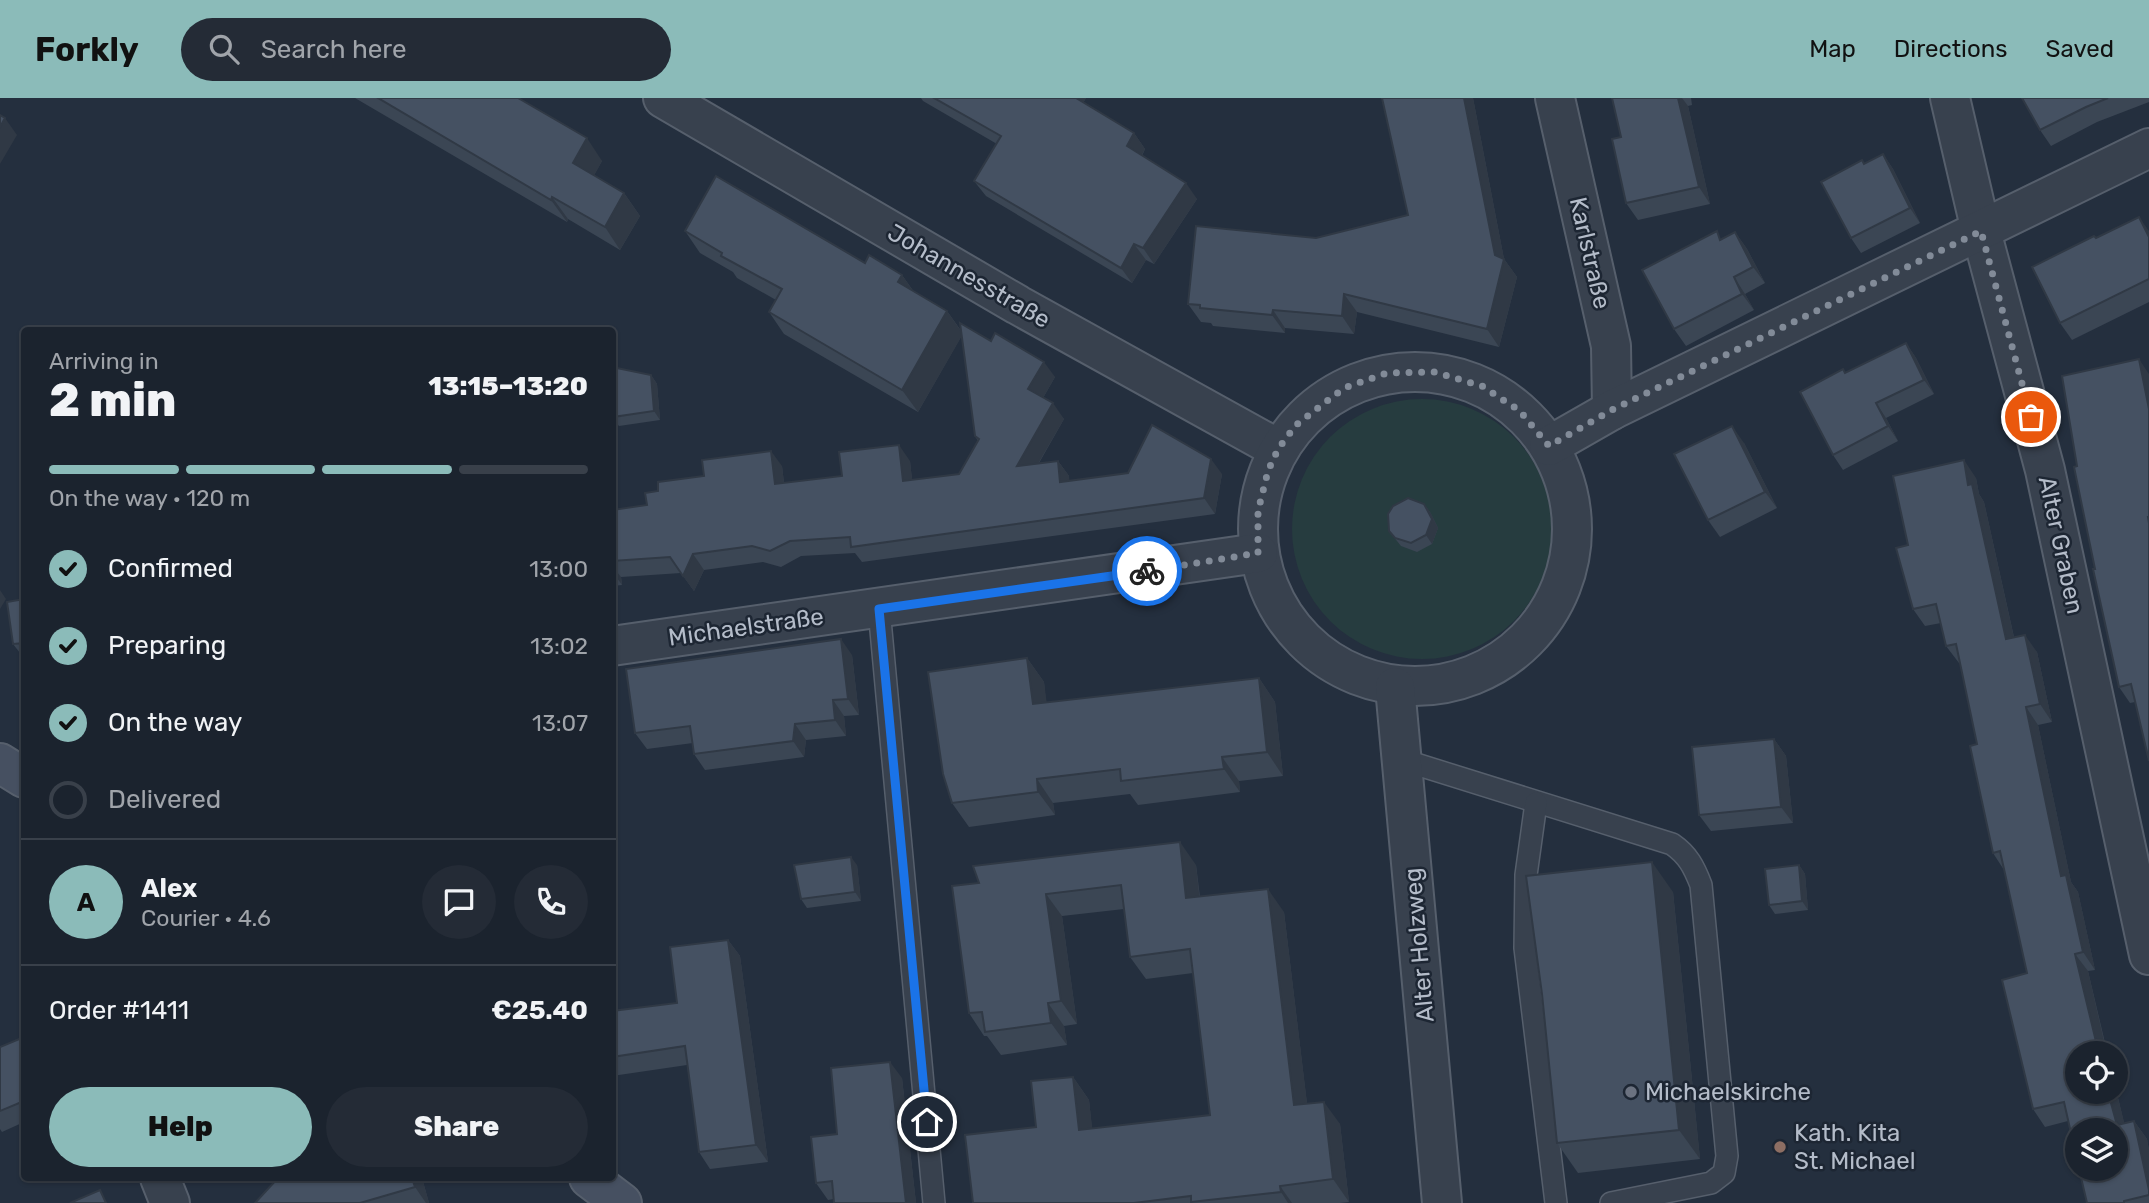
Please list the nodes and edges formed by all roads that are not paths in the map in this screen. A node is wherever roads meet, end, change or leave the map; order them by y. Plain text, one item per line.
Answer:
1 (663, 98) edge
2 (1555, 98) edge
3 (1950, 98) edge
4 (2149, 148) edge
5 (1981, 231) junction
6 (1612, 410) junction
7 (1549, 446) junction
8 (1278, 449) junction
9 (1258, 553) junction
10 (879, 609) junction
11 (616, 645) edge
12 (1395, 687) junction
13 (1403, 760) junction
14 (0, 763) edge
15 (21, 776) edge
16 (1536, 803) junction
17 (2149, 955) edge
18 (161, 1181) edge
19 (593, 1181) edge
20 (170, 1203) edge
21 (622, 1203) edge
22 (934, 1203) edge
23 (1442, 1203) edge
24 (1556, 1203) edge
25 (1611, 1203) edge

1 - 8 street, Johannesstraße
2 - 6 street, Karlstraße
3 - 5 street, Alter Graben
4 - 5 street
5 - 6 street
5 - 17 street, Alter Graben
6 - 7 street
7 - 8 street
7 - 12 street
8 - 9 street
9 - 10 street, Michaelstraße
9 - 12 street
10 - 11 street, Michaelstraße
10 - 22 lane
12 - 13 street, Alter Holzweg
13 - 16 lane
13 - 23 street, Alter Holzweg
14 - 15 street
16 - 24 lane
16 - 25 lane
18 - 20 street
19 - 21 street

